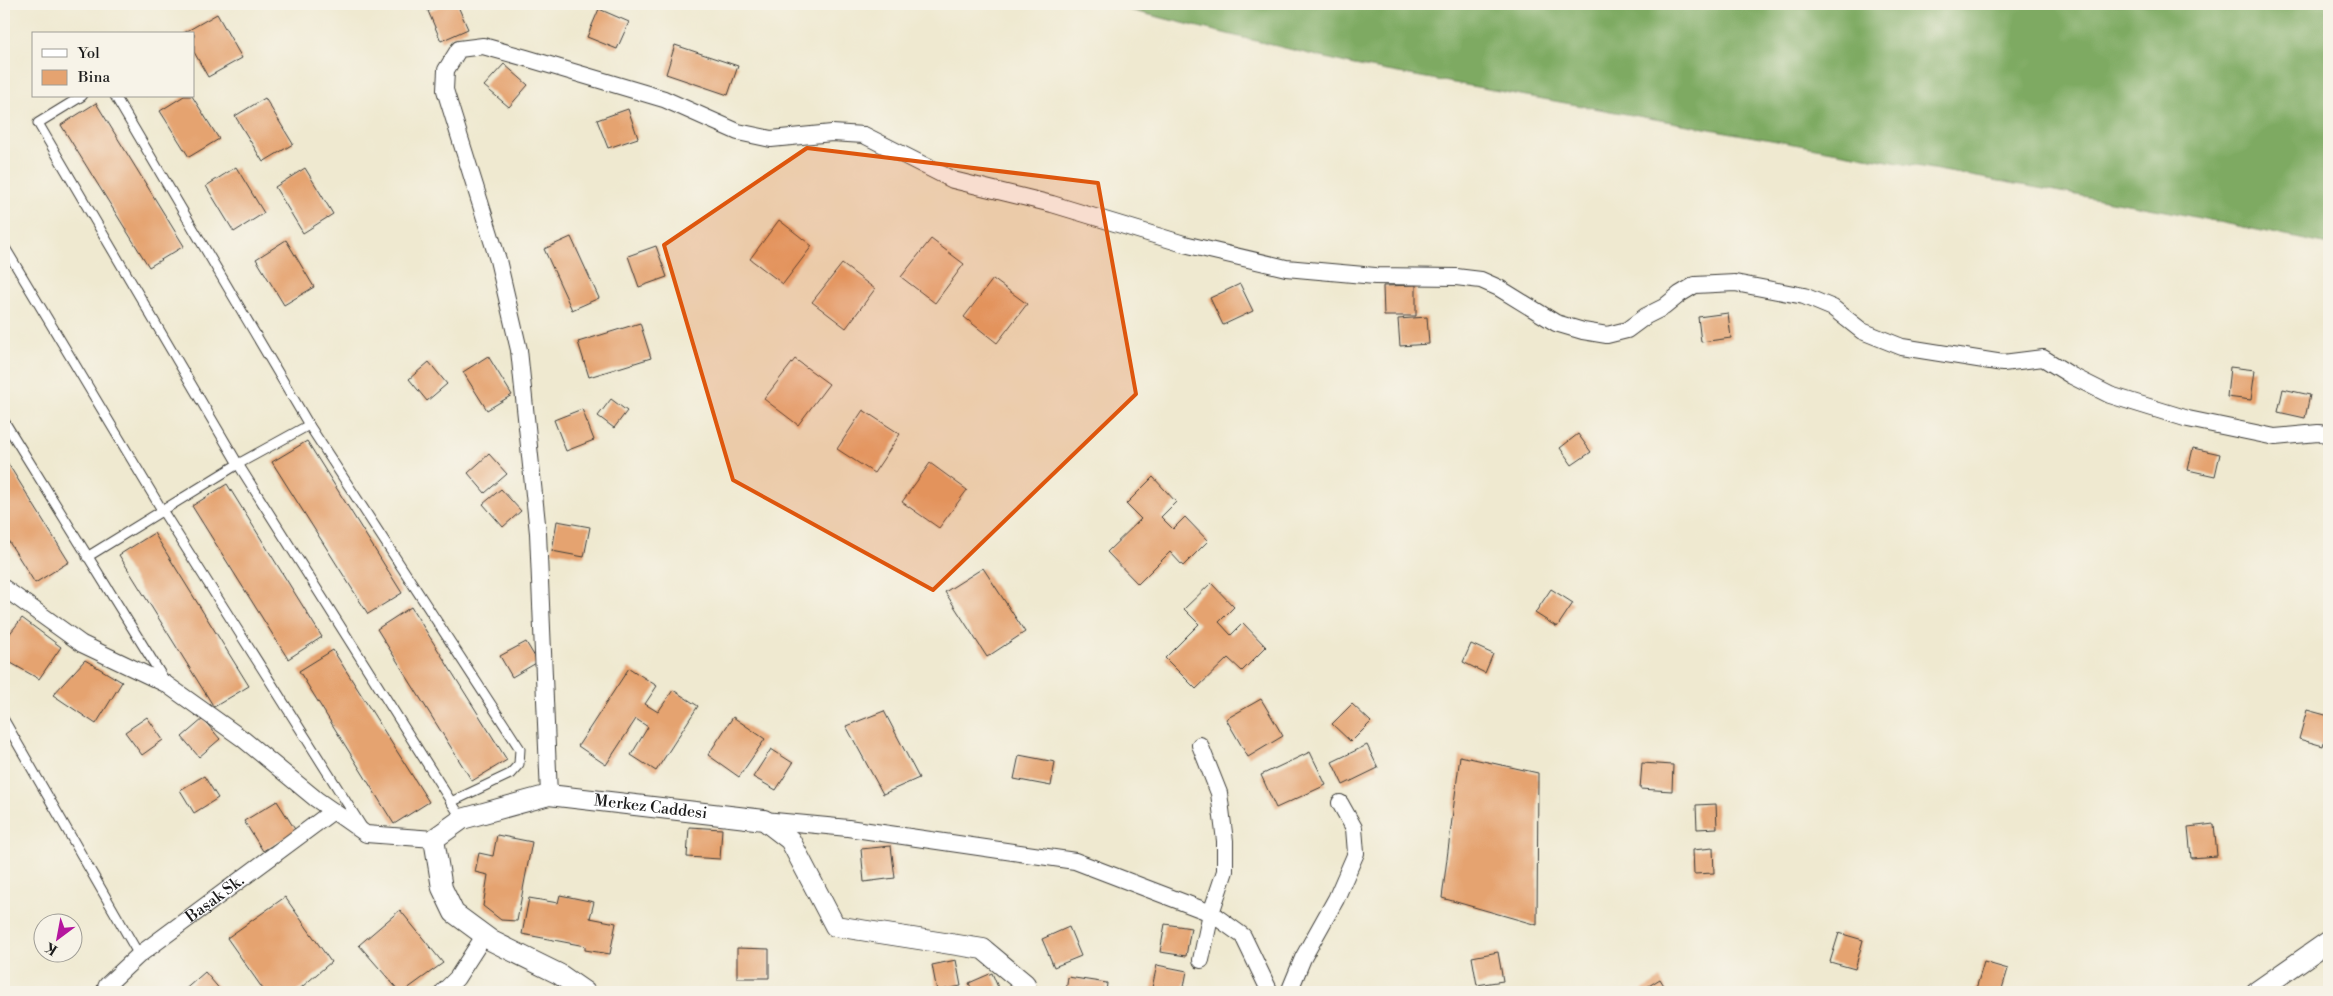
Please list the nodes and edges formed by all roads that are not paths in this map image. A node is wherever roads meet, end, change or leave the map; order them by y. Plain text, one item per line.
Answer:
1 (79, 98) edge
2 (116, 98) edge
3 (4, 246) edge
4 (4, 421) edge
5 (310, 425) junction
6 (2329, 434) edge
7 (238, 464) junction
8 (162, 510) junction
9 (87, 557) junction
10 (5, 588) edge
11 (166, 684) junction
12 (4, 720) edge
13 (1200, 745) dead end
14 (549, 795) junction
15 (1340, 803) dead end
16 (333, 811) junction
17 (456, 811) junction
18 (764, 820) junction
19 (366, 834) junction
20 (434, 839) junction
21 (1211, 912) junction
22 (484, 936) junction
23 (2329, 941) edge
24 (139, 955) junction
25 (1201, 960) dead end
26 (104, 992) edge
27 (443, 992) edge
28 (585, 992) edge
29 (1026, 992) edge
30 (1270, 992) edge
31 (1289, 992) edge
32 (2256, 992) edge

1 - 7 lane
2 - 5 lane
3 - 8 lane
4 - 9 lane
5 - 7 lane
5 - 17 lane
6 - 14 street
7 - 8 lane
7 - 17 lane
8 - 9 lane
8 - 19 lane
9 - 11 lane
10 - 11 street
11 - 16 street
12 - 24 lane
13 - 21 street
14 - 17 street, Merkez Caddesi
14 - 18 street, Merkez Caddesi
15 - 31 street
16 - 19 street
16 - 24 street, Başak Sk.
17 - 20 street, Merkez Caddesi
18 - 21 street
18 - 29 street
19 - 20 street
20 - 22 street
21 - 25 street
21 - 30 street
22 - 27 street
22 - 28 street
23 - 32 street
24 - 26 street, Başak Sk.

